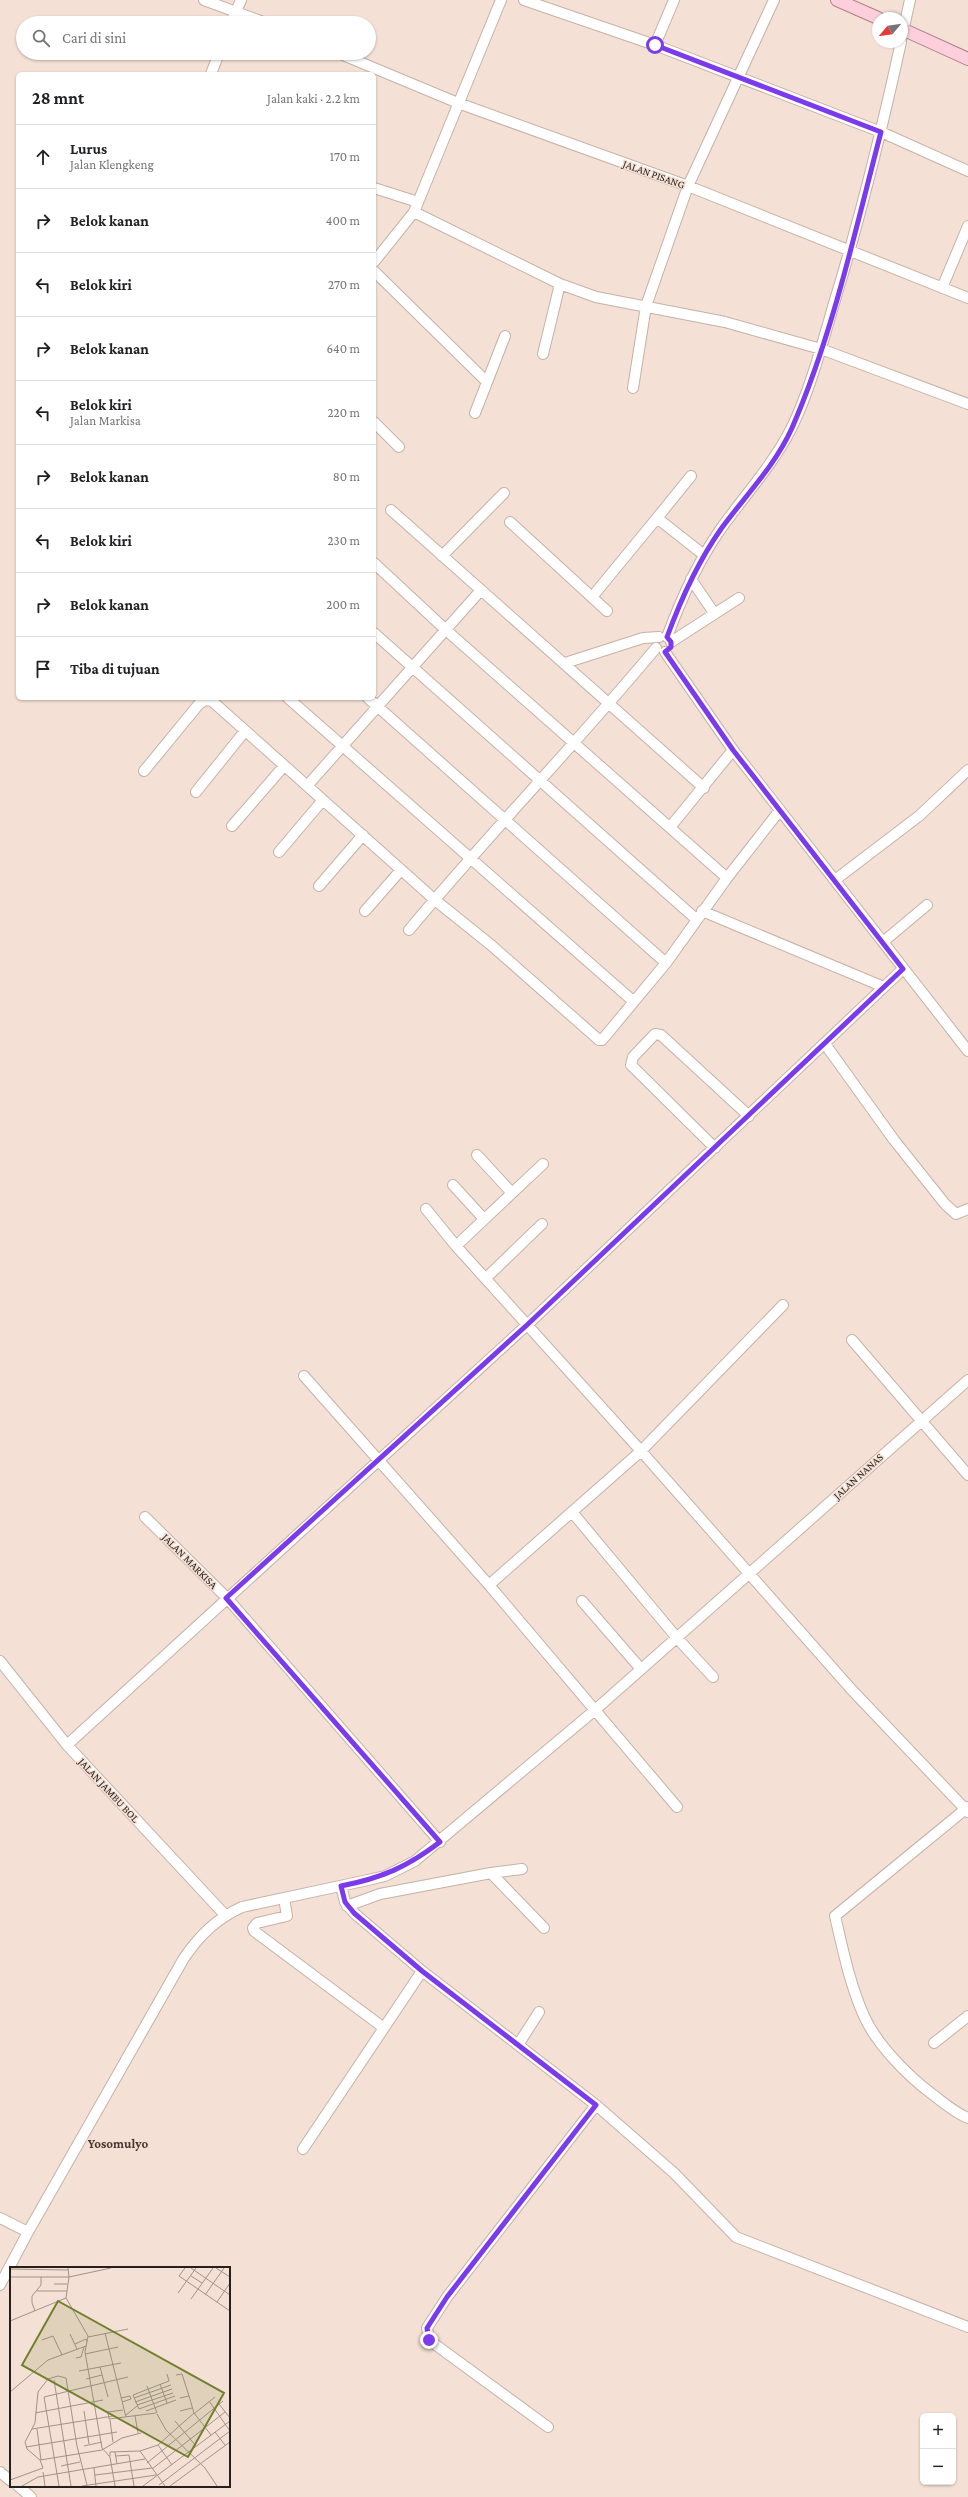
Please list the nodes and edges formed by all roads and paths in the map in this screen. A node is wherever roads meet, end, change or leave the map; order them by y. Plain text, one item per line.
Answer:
1 (204, 0) edge
2 (241, 0) edge
3 (501, 0) edge
4 (524, 0) edge
5 (674, 0) edge
6 (774, 0) edge
7 (838, 0) edge
8 (910, 0) edge
9 (236, 11) junction
10 (907, 12) edge
11 (872, 15) edge
12 (234, 16) edge
13 (248, 16) edge
14 (908, 34) edge
15 (655, 45) junction
16 (900, 48) edge
17 (968, 59) edge
18 (216, 60) edge
19 (355, 60) edge
20 (212, 72) edge
21 (737, 78) junction
22 (458, 103) junction
23 (881, 132) junction
24 (968, 171) edge
25 (688, 186) junction
26 (376, 189) edge
27 (418, 202) junction
28 (414, 212) junction
29 (968, 226) edge
30 (850, 250) junction
31 (376, 260) edge
32 (376, 273) edge
33 (560, 284) junction
34 (942, 288) junction
35 (968, 298) edge
36 (646, 306) junction
37 (505, 336) dead end
38 (821, 349) junction
39 (543, 354) dead end
40 (487, 382) junction
41 (633, 388) dead end
42 (968, 404) edge
43 (475, 413) dead end
44 (376, 424) edge
45 (399, 447) dead end
46 (691, 476) dead end
47 (504, 493) dead end
48 (391, 510) dead end
49 (657, 518) junction
50 (510, 522) dead end
51 (704, 555) junction
52 (442, 556) junction
53 (376, 565) edge
54 (691, 579) junction
55 (481, 590) junction
56 (592, 597) junction
57 (739, 598) dead end
58 (607, 611) dead end
59 (714, 613) junction
60 (446, 630) junction
61 (376, 635) edge
62 (666, 639) junction
63 (661, 650) junction
64 (565, 663) junction
65 (413, 669) junction
66 (290, 700) edge
67 (370, 700) edge
68 (611, 703) junction
69 (377, 706) junction
70 (245, 731) junction
71 (576, 744) junction
72 (341, 746) junction
73 (733, 750) junction
74 (284, 766) junction
75 (968, 770) edge
76 (144, 771) dead end
77 (539, 781) junction
78 (307, 786) junction
79 (704, 788) junction
80 (196, 792) dead end
81 (322, 801) junction
82 (780, 810) junction
83 (506, 821) junction
84 (232, 826) dead end
85 (670, 826) junction
86 (363, 835) junction
87 (278, 852) dead end
88 (471, 860) junction
89 (401, 870) junction
90 (727, 878) junction
91 (835, 880) junction
92 (319, 886) dead end
93 (435, 900) junction
94 (928, 905) dead end
95 (365, 911) dead end
96 (702, 911) junction
97 (696, 919) junction
98 (410, 930) dead end
99 (883, 942) junction
100 (666, 963) junction
101 (903, 969) junction
102 (884, 987) junction
103 (633, 1001) junction
104 (825, 1044) junction
105 (968, 1051) edge
106 (749, 1116) junction
107 (715, 1148) junction
108 (477, 1155) dead end
109 (544, 1164) dead end
110 (452, 1185) dead end
111 (512, 1193) junction
112 (426, 1209) dead end
113 (968, 1210) edge
114 (484, 1219) junction
115 (542, 1224) dead end
116 (456, 1246) junction
117 (486, 1278) junction
118 (783, 1305) dead end
119 (527, 1325) junction
120 (852, 1340) dead end
121 (304, 1376) dead end
122 (968, 1380) edge
123 (921, 1420) junction
124 (641, 1451) junction
125 (378, 1461) junction
126 (968, 1475) edge
127 (572, 1512) junction
128 (145, 1517) dead end
129 (750, 1574) junction
130 (489, 1585) junction
131 (226, 1598) junction
132 (582, 1602) dead end
133 (677, 1638) junction
134 (0, 1661) edge
135 (641, 1669) junction
136 (713, 1677) dead end
137 (595, 1710) junction
138 (67, 1745) junction
139 (677, 1807) dead end
140 (967, 1809) edge
141 (440, 1842) junction
142 (522, 1869) dead end
143 (491, 1873) junction
144 (344, 1897) junction
145 (284, 1898) junction
146 (224, 1915) junction
147 (544, 1928) dead end
148 (422, 1971) junction
149 (539, 2012) dead end
150 (968, 2016) edge
151 (384, 2028) junction
152 (934, 2043) dead end
153 (518, 2045) junction
154 (596, 2105) junction
155 (968, 2118) edge
156 (303, 2149) dead end
157 (0, 2218) edge
158 (28, 2232) junction
159 (4, 2268) edge
160 (0, 2285) edge
161 (968, 2327) edge
162 (548, 2427) dead end
163 (0, 2472) edge
164 (10, 2480) edge
165 (19, 2487) edge
166 (31, 2497) edge

1 - 9 street
2 - 9 street
3 - 22 street
4 - 15 street
5 - 15 street
6 - 21 street
7 - 11 main road
8 - 10 street
9 - 12 street
9 - 13 street
14 - 17 main road
15 - 21 street
16 - 23 street
18 - 20 street
19 - 22 street, JALAN PISANG
21 - 23 street
21 - 25 street
22 - 25 street, JALAN PISANG
22 - 27 street
23 - 24 street
23 - 30 street
25 - 30 street, JALAN PISANG
25 - 36 street
26 - 27 street
27 - 28 street
28 - 31 street
28 - 33 street
29 - 34 street
30 - 34 street, JALAN PISANG
30 - 38 street
32 - 40 street
33 - 36 street
33 - 39 street
34 - 35 street, JALAN PISANG
36 - 38 street
36 - 41 street
37 - 40 street
38 - 42 street
38 - 51 street
40 - 43 street
44 - 45 street
46 - 49 street
47 - 52 street
48 - 52 street
49 - 51 street
49 - 56 street
50 - 56 street
51 - 54 street
52 - 55 street
53 - 60 street
54 - 59 street
54 - 62 street
55 - 60 street
55 - 64 street
56 - 58 street
57 - 59 street
59 - 62 street
60 - 65 street
60 - 71 street
61 - 65 street
62 - 63 street
62 - 63 street
62 - 64 street
63 - 68 street
63 - 73 street
64 - 68 street
65 - 69 street
65 - 77 street
66 - 72 street
67 - 69 street
68 - 71 street
68 - 79 street
69 - 72 street
69 - 83 street
70 - 74 street
70 - 76 street
70 - 80 street
71 - 77 street
71 - 85 street
72 - 78 street
72 - 88 street
73 - 79 street
73 - 82 street
74 - 78 street
74 - 84 street
75 - 91 street
77 - 83 street
77 - 97 street
78 - 81 street
79 - 85 street
81 - 86 street
81 - 87 street
82 - 90 street
82 - 91 street
83 - 88 street
83 - 100 street
85 - 90 street
86 - 89 street
86 - 92 street
88 - 93 street
88 - 103 street
89 - 93 street
89 - 95 street
90 - 96 street
91 - 99 street
93 - 98 street
93 - 103 street
94 - 99 street
96 - 97 street
96 - 102 street
97 - 100 street
99 - 101 street
100 - 103 street
101 - 102 street
101 - 105 street
102 - 104 street
104 - 106 street
104 - 113 street
106 - 107 street
106 - 107 street
107 - 119 street
108 - 111 street
109 - 111 street
110 - 114 street
111 - 114 street
112 - 116 street
114 - 116 street
115 - 117 street
116 - 117 street
117 - 119 street
118 - 124 street
119 - 124 street
119 - 125 street
120 - 123 street
121 - 125 street
122 - 123 street, JALAN NANAS
123 - 126 street
123 - 129 street, JALAN NANAS
124 - 127 street
124 - 129 street
125 - 130 street
125 - 131 street
127 - 130 street
127 - 133 street
128 - 131 street, JALAN MARKISA
129 - 133 street, JALAN NANAS
129 - 140 street
130 - 137 street
131 - 138 street
131 - 141 street, JALAN MARKISA
132 - 135 street
133 - 135 street, JALAN NANAS
133 - 136 street
134 - 138 street, JALAN JAMBU BOL
135 - 137 street, JALAN NANAS
137 - 139 street
137 - 141 street, JALAN NANAS
138 - 146 street, JALAN JAMBU BOL
140 - 155 street
141 - 144 street, JALAN NANAS
142 - 143 street
143 - 144 street
143 - 147 street
144 - 145 street
144 - 148 street
145 - 146 street
145 - 151 street
146 - 158 street
148 - 151 street
148 - 153 street
149 - 153 street
150 - 152 street
151 - 156 street
153 - 154 street
154 - 161 street
154 - 162 street
157 - 158 street
158 - 159 street
159 - 160 street
163 - 164 street
165 - 166 street

